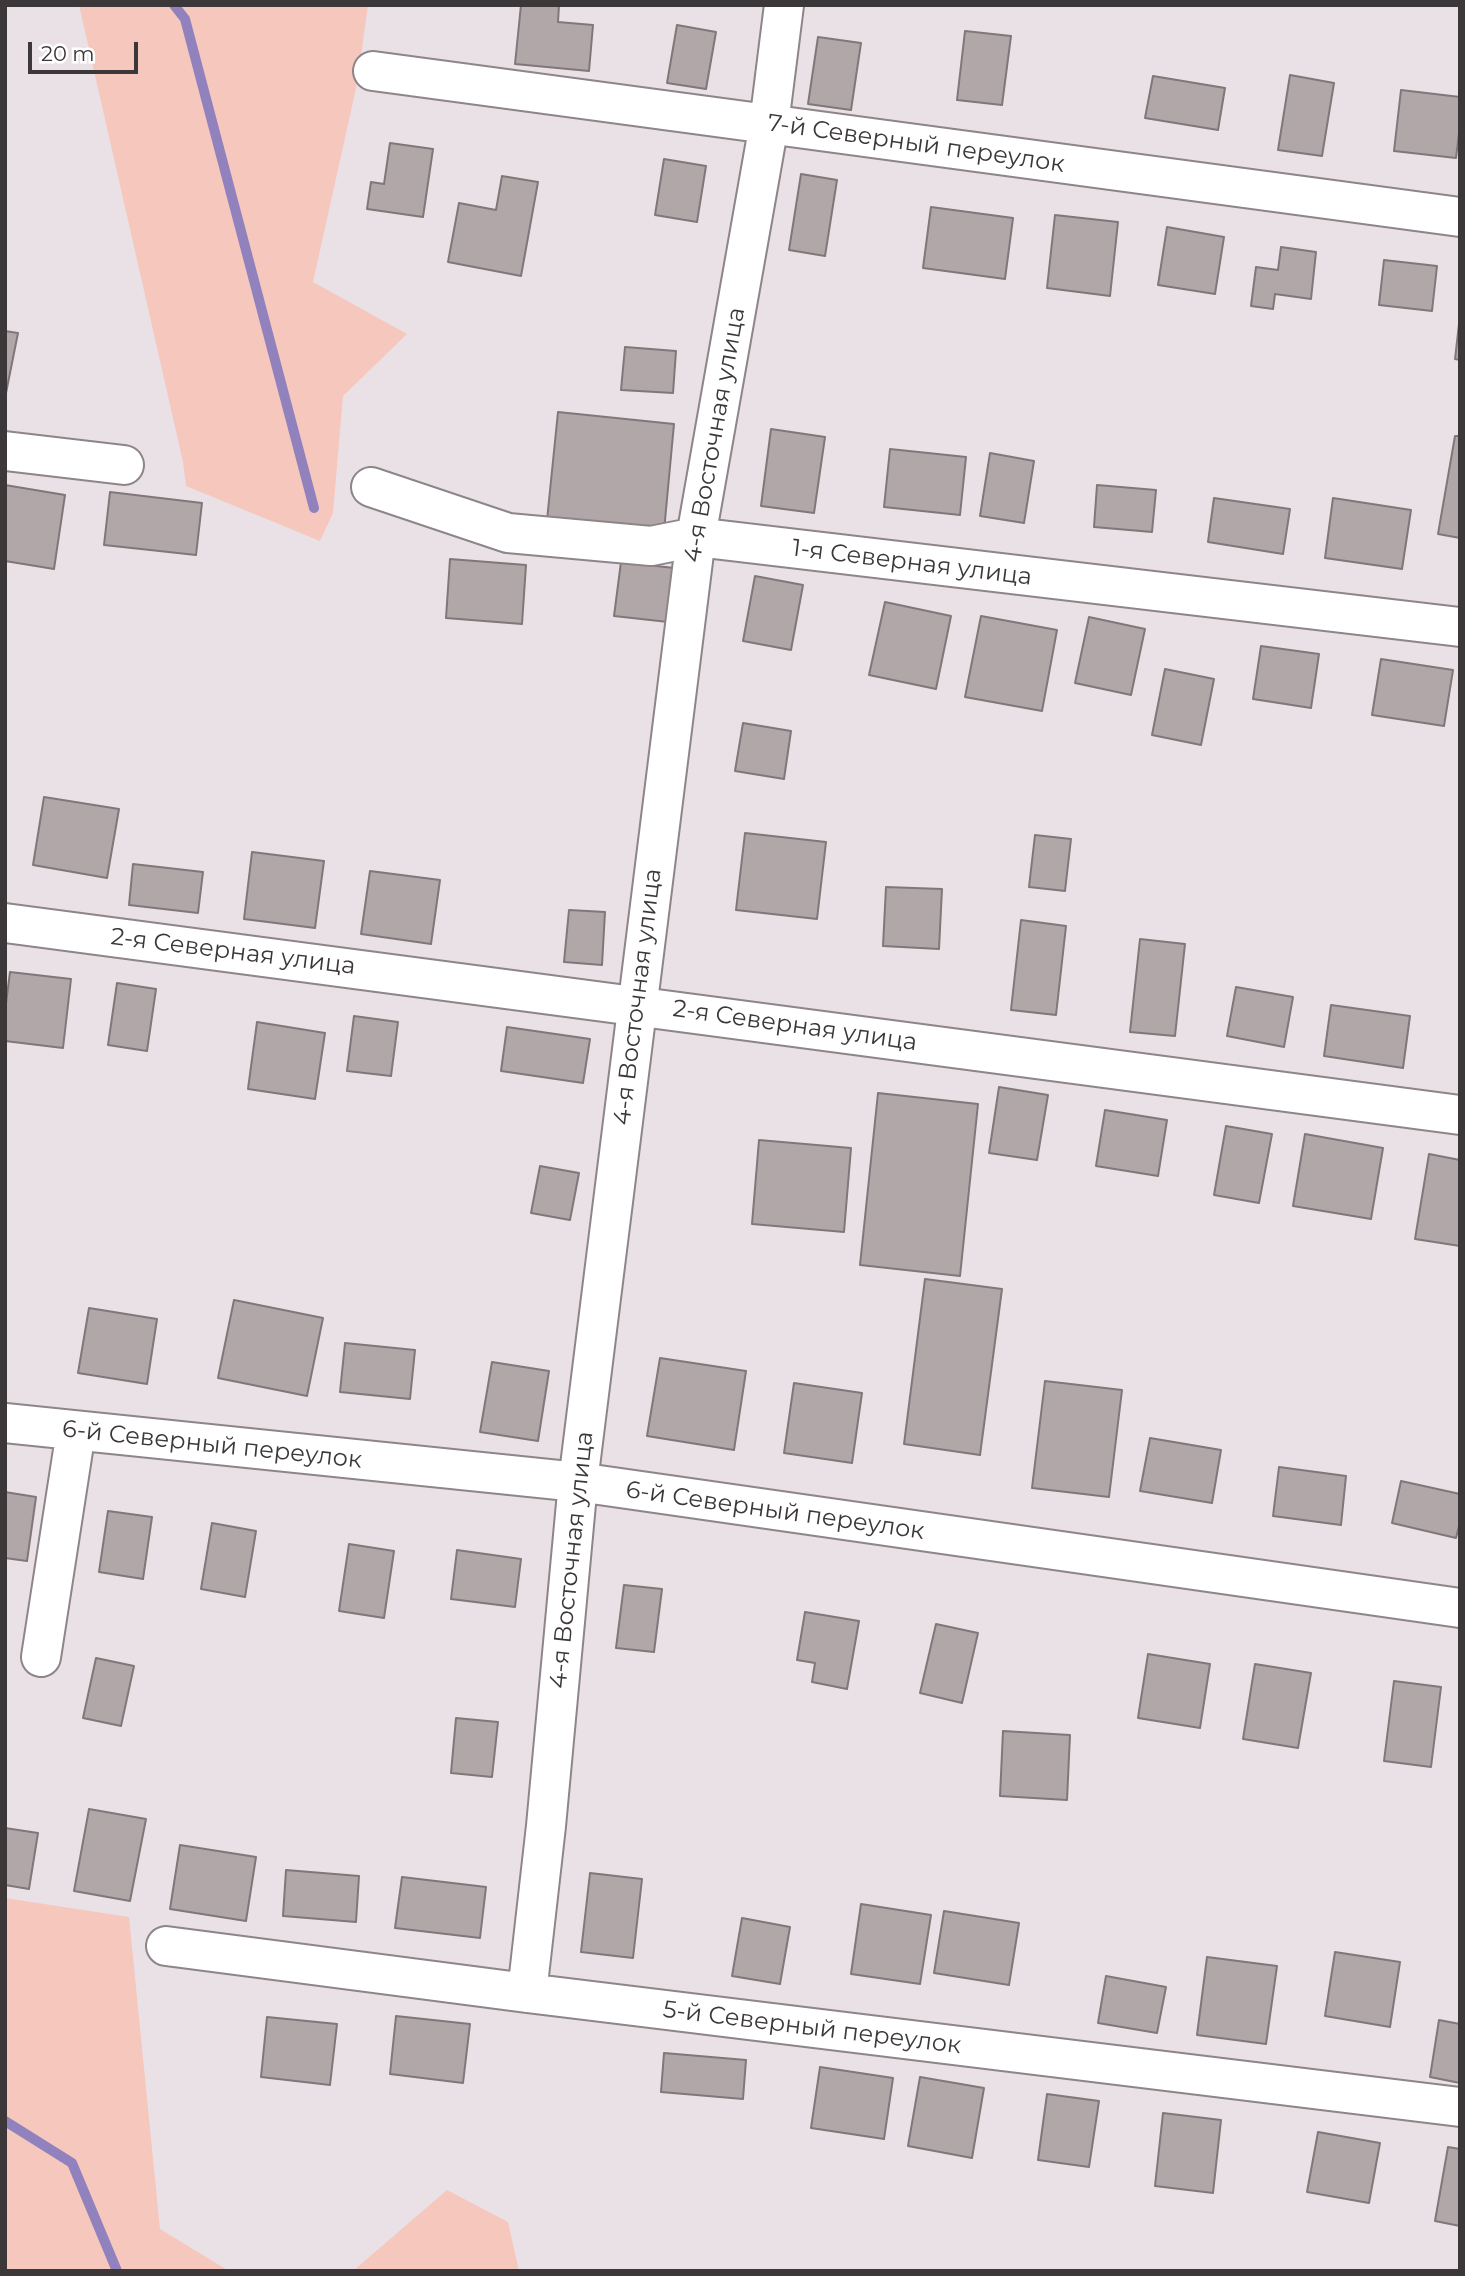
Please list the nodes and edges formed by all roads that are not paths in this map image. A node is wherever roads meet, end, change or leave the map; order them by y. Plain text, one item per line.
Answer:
1 (784, 5) edge
2 (373, 71) dead end
3 (769, 124) junction
4 (1460, 217) edge
5 (5, 451) edge
6 (124, 465) dead end
7 (370, 487) dead end
8 (696, 537) junction
9 (1460, 627) edge
10 (5, 923) edge
11 (636, 1004) junction
12 (1460, 1115) edge
13 (5, 1423) edge
14 (76, 1431) junction
15 (578, 1482) junction
16 (1460, 1608) edge
17 (41, 1657) dead end
18 (166, 1946) dead end
19 (527, 1993) junction
20 (1460, 2107) edge

1 - 3 street, 4-я Восточная улица
2 - 3 street, 7-й Северный переулок
3 - 4 street, 7-й Северный переулок
3 - 8 street, 4-я Восточная улица
5 - 6 street
7 - 8 street, 1-я Северная улица
8 - 9 street, 1-я Северная улица
8 - 11 street, 4-я Восточная улица
10 - 11 street, 2-я Северная улица
11 - 12 street, 2-я Северная улица
11 - 15 street, 4-я Восточная улица
13 - 14 street, 6-й Северный переулок
14 - 15 street, 6-й Северный переулок
14 - 17 street
15 - 16 street, 6-й Северный переулок
15 - 19 street, 4-я Восточная улица
18 - 19 street, 5-й Северный переулок
19 - 20 street, 5-й Северный переулок

